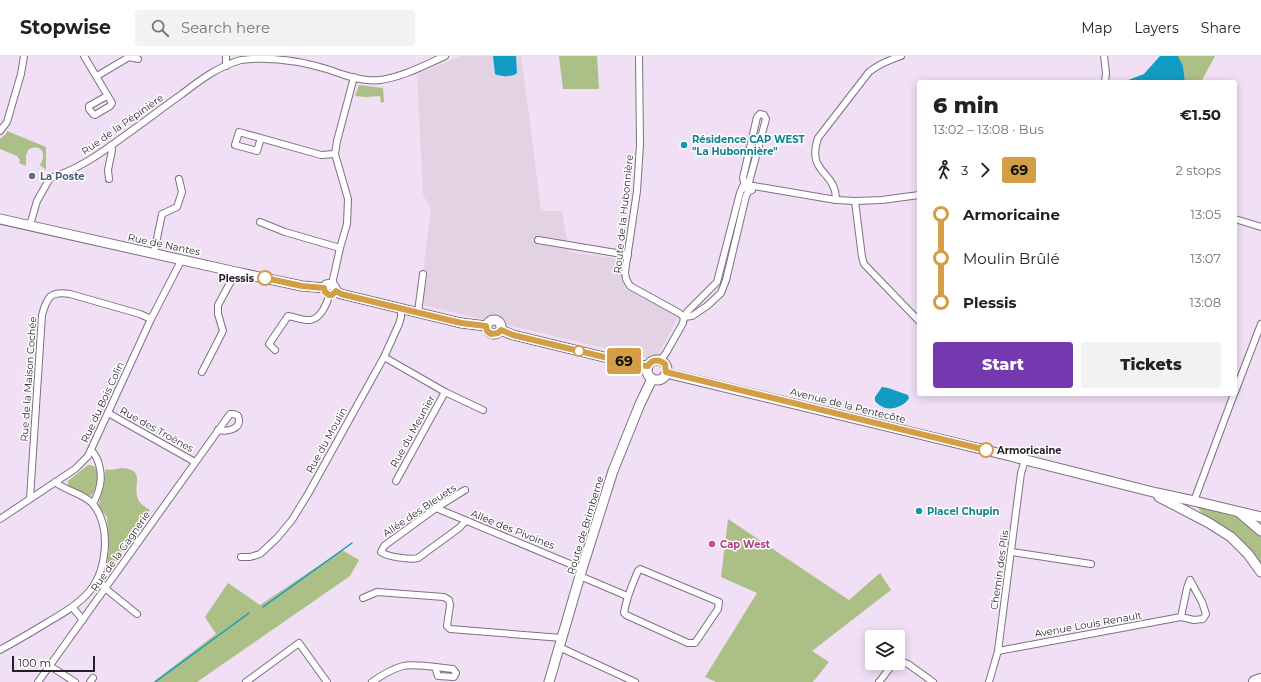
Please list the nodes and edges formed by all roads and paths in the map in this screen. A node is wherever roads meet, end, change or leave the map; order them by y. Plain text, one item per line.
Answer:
1 (24, 56) edge
2 (84, 56) edge
3 (226, 56) edge
4 (445, 56) edge
5 (639, 56) edge
6 (901, 56) edge
7 (1104, 56) edge
8 (292, 57) edge
9 (241, 58) edge
10 (138, 60) dead end
11 (226, 66) junction
12 (97, 76) junction
13 (354, 77) junction
14 (1105, 80) edge
15 (107, 96) dead end
16 (0, 131) edge
17 (261, 138) dead end
18 (111, 146) junction
19 (335, 154) junction
20 (109, 179) dead end
21 (179, 179) dead end
22 (746, 189) junction
23 (917, 195) edge
24 (836, 200) junction
25 (855, 201) junction
26 (0, 219) edge
27 (1237, 220) edge
28 (260, 222) dead end
29 (30, 225) junction
30 (1261, 227) edge
31 (538, 240) dead end
32 (340, 248) junction
33 (154, 253) junction
34 (628, 255) junction
35 (182, 259) junction
36 (236, 272) junction
37 (423, 274) dead end
38 (330, 290) junction
39 (704, 295) junction
40 (711, 303) junction
41 (402, 308) junction
42 (418, 312) junction
43 (684, 317) junction
44 (151, 319) junction
45 (917, 319) edge
46 (1261, 324) edge
47 (275, 350) dead end
48 (384, 357) junction
49 (660, 361) junction
50 (648, 366) junction
51 (202, 372) dead end
52 (666, 372) junction
53 (652, 379) junction
54 (1237, 388) edge
55 (445, 392) junction
56 (1234, 396) edge
57 (483, 410) dead end
58 (108, 413) junction
59 (218, 430) dead end
60 (90, 450) junction
61 (1025, 460) junction
62 (195, 462) junction
63 (396, 481) dead end
64 (55, 482) junction
65 (1124, 485) junction
66 (465, 490) dead end
67 (30, 498) junction
68 (1194, 501) junction
69 (93, 504) junction
70 (436, 508) junction
71 (1238, 511) junction
72 (1190, 513) junction
73 (1261, 517) edge
74 (0, 519) edge
75 (466, 521) junction
76 (1261, 531) edge
77 (1012, 552) junction
78 (241, 557) dead end
79 (1091, 564) dead end
80 (1261, 572) edge
81 (581, 573) junction
82 (97, 580) junction
83 (106, 589) junction
84 (627, 596) junction
85 (363, 598) dead end
86 (72, 608) junction
87 (137, 614) dead end
88 (1181, 617) junction
89 (83, 620) junction
90 (561, 643) junction
91 (0, 650) edge
92 (998, 650) junction
93 (905, 663) edge
94 (50, 666) junction
95 (435, 667) dead end
96 (889, 670) edge
97 (1261, 680) edge
98 (38, 682) edge
99 (75, 682) edge
100 (246, 682) edge
101 (327, 682) edge
102 (372, 682) edge
103 (549, 682) edge
104 (635, 682) edge
105 (879, 682) edge
106 (933, 682) edge
107 (989, 682) edge
108 (1254, 682) edge

1 - 16 street
2 - 12 street
3 - 11 street
4 - 13 street, Rue de la Pépinière
5 - 34 street, Route de la Hubonnière
6 - 24 street
7 - 14 street
8 - 9 street, Rue de la Pépinière
8 - 13 street, Rue de la Pépinière
9 - 11 street, Rue de la Pépinière
10 - 12 street
11 - 18 street, Rue de la Pépinière
12 - 15 street
13 - 19 street
17 - 19 street
18 - 20 street
18 - 29 street, Rue de la Pépinière
19 - 32 street
21 - 33 street
22 - 22 street
22 - 24 street
22 - 39 street
22 - 40 street
23 - 25 street
24 - 25 street
25 - 45 street
26 - 29 main road, Rue de Nantes
27 - 30 street
28 - 32 street
29 - 33 main road, Rue de Nantes
31 - 34 street
32 - 38 street
33 - 35 main road, Rue de Nantes
34 - 43 street, Route de la Hubonnière
35 - 36 main road, Rue de Nantes
35 - 44 street, Rue du Bois Colin
36 - 38 main road, Rue de Nantes
36 - 51 street
37 - 42 street
38 - 41 main road, Rue de Nantes
38 - 47 street
39 - 40 street
39 - 43 street
40 - 43 street
41 - 42 main road, Rue de Nantes
41 - 48 street, Rue du Moulin
42 - 50 main road, Rue de Nantes
43 - 49 street
44 - 58 street, Rue du Bois Colin
44 - 67 street, Rue de la Maison Cochée
46 - 54 street
48 - 55 street, Rue du Meunier
48 - 78 street, Rue du Moulin
49 - 50 main road
49 - 52 main road
50 - 53 main road
52 - 53 main road
52 - 61 main road, Avenue de la Pentecôte
53 - 81 main road, Route de Brimberne
55 - 57 street, Rue du Meunier
55 - 63 street, Rue du Meunier
56 - 68 street
58 - 60 street, Rue du Bois Colin
58 - 62 street, Rue des Troënes
59 - 62 street, Rue de la Gagnerie
60 - 64 street, Rue du Bois Colin
60 - 69 street
61 - 65 main road, Avenue de la Pentecôte
61 - 77 street, Chemin des Plis
62 - 83 street, Rue de la Gagnerie
64 - 67 street, Rue du Bois Colin
64 - 69 street
65 - 68 main road
65 - 72 main road
66 - 70 street, Allée des Bleuets
67 - 74 street, Rue du Bois Colin
68 - 71 main road
68 - 72 main road
69 - 82 street
70 - 75 street, Allée des Pivoines
70 - 75 street, Allée des Bleuets
71 - 73 main road
71 - 76 main road
72 - 80 main road
75 - 81 street, Allée des Pivoines
77 - 79 street
77 - 92 street, Chemin des Plis
81 - 84 street, Allée des Pivoines
81 - 90 main road, Route de Brimberne
82 - 83 street
82 - 86 street
83 - 87 street
83 - 89 street, Rue de la Gagnerie
84 - 84 street
85 - 90 street
86 - 89 street
86 - 91 street
88 - 88 street, Avenue Louis Renault
88 - 92 street, Avenue Louis Renault
89 - 94 street, Rue de la Gagnerie
90 - 103 main road, Route de Brimberne
90 - 104 street
92 - 107 street, Chemin des Plis
93 - 106 street
94 - 98 street, Rue de la Gagnerie
94 - 99 street
95 - 102 street
96 - 105 street
97 - 108 highway
100 - 101 street

